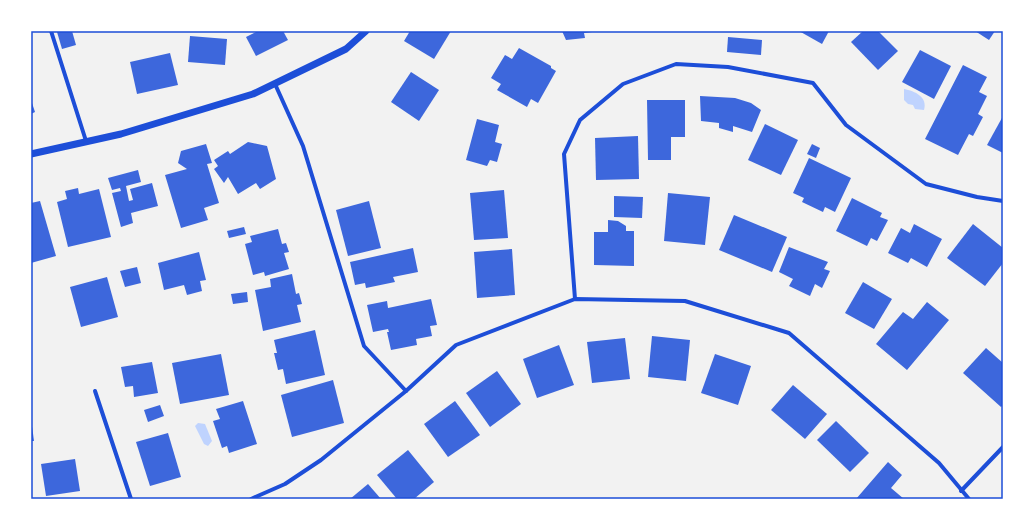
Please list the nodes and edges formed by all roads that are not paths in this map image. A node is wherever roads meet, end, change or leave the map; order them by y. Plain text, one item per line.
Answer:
1 (51, 31) edge
2 (366, 31) edge
3 (275, 84) junction
4 (86, 141) junction
5 (31, 154) edge
6 (1003, 201) edge
7 (575, 299) junction
8 (95, 391) dead end
9 (406, 391) junction
10 (1003, 447) edge
11 (961, 491) junction
12 (131, 499) edge
13 (251, 499) edge
14 (968, 499) edge

1 - 4 street
2 - 3 street
3 - 4 street
3 - 9 street
4 - 5 street
6 - 7 street
7 - 9 street
7 - 11 street
8 - 12 street
9 - 13 street
10 - 11 street
11 - 14 street

